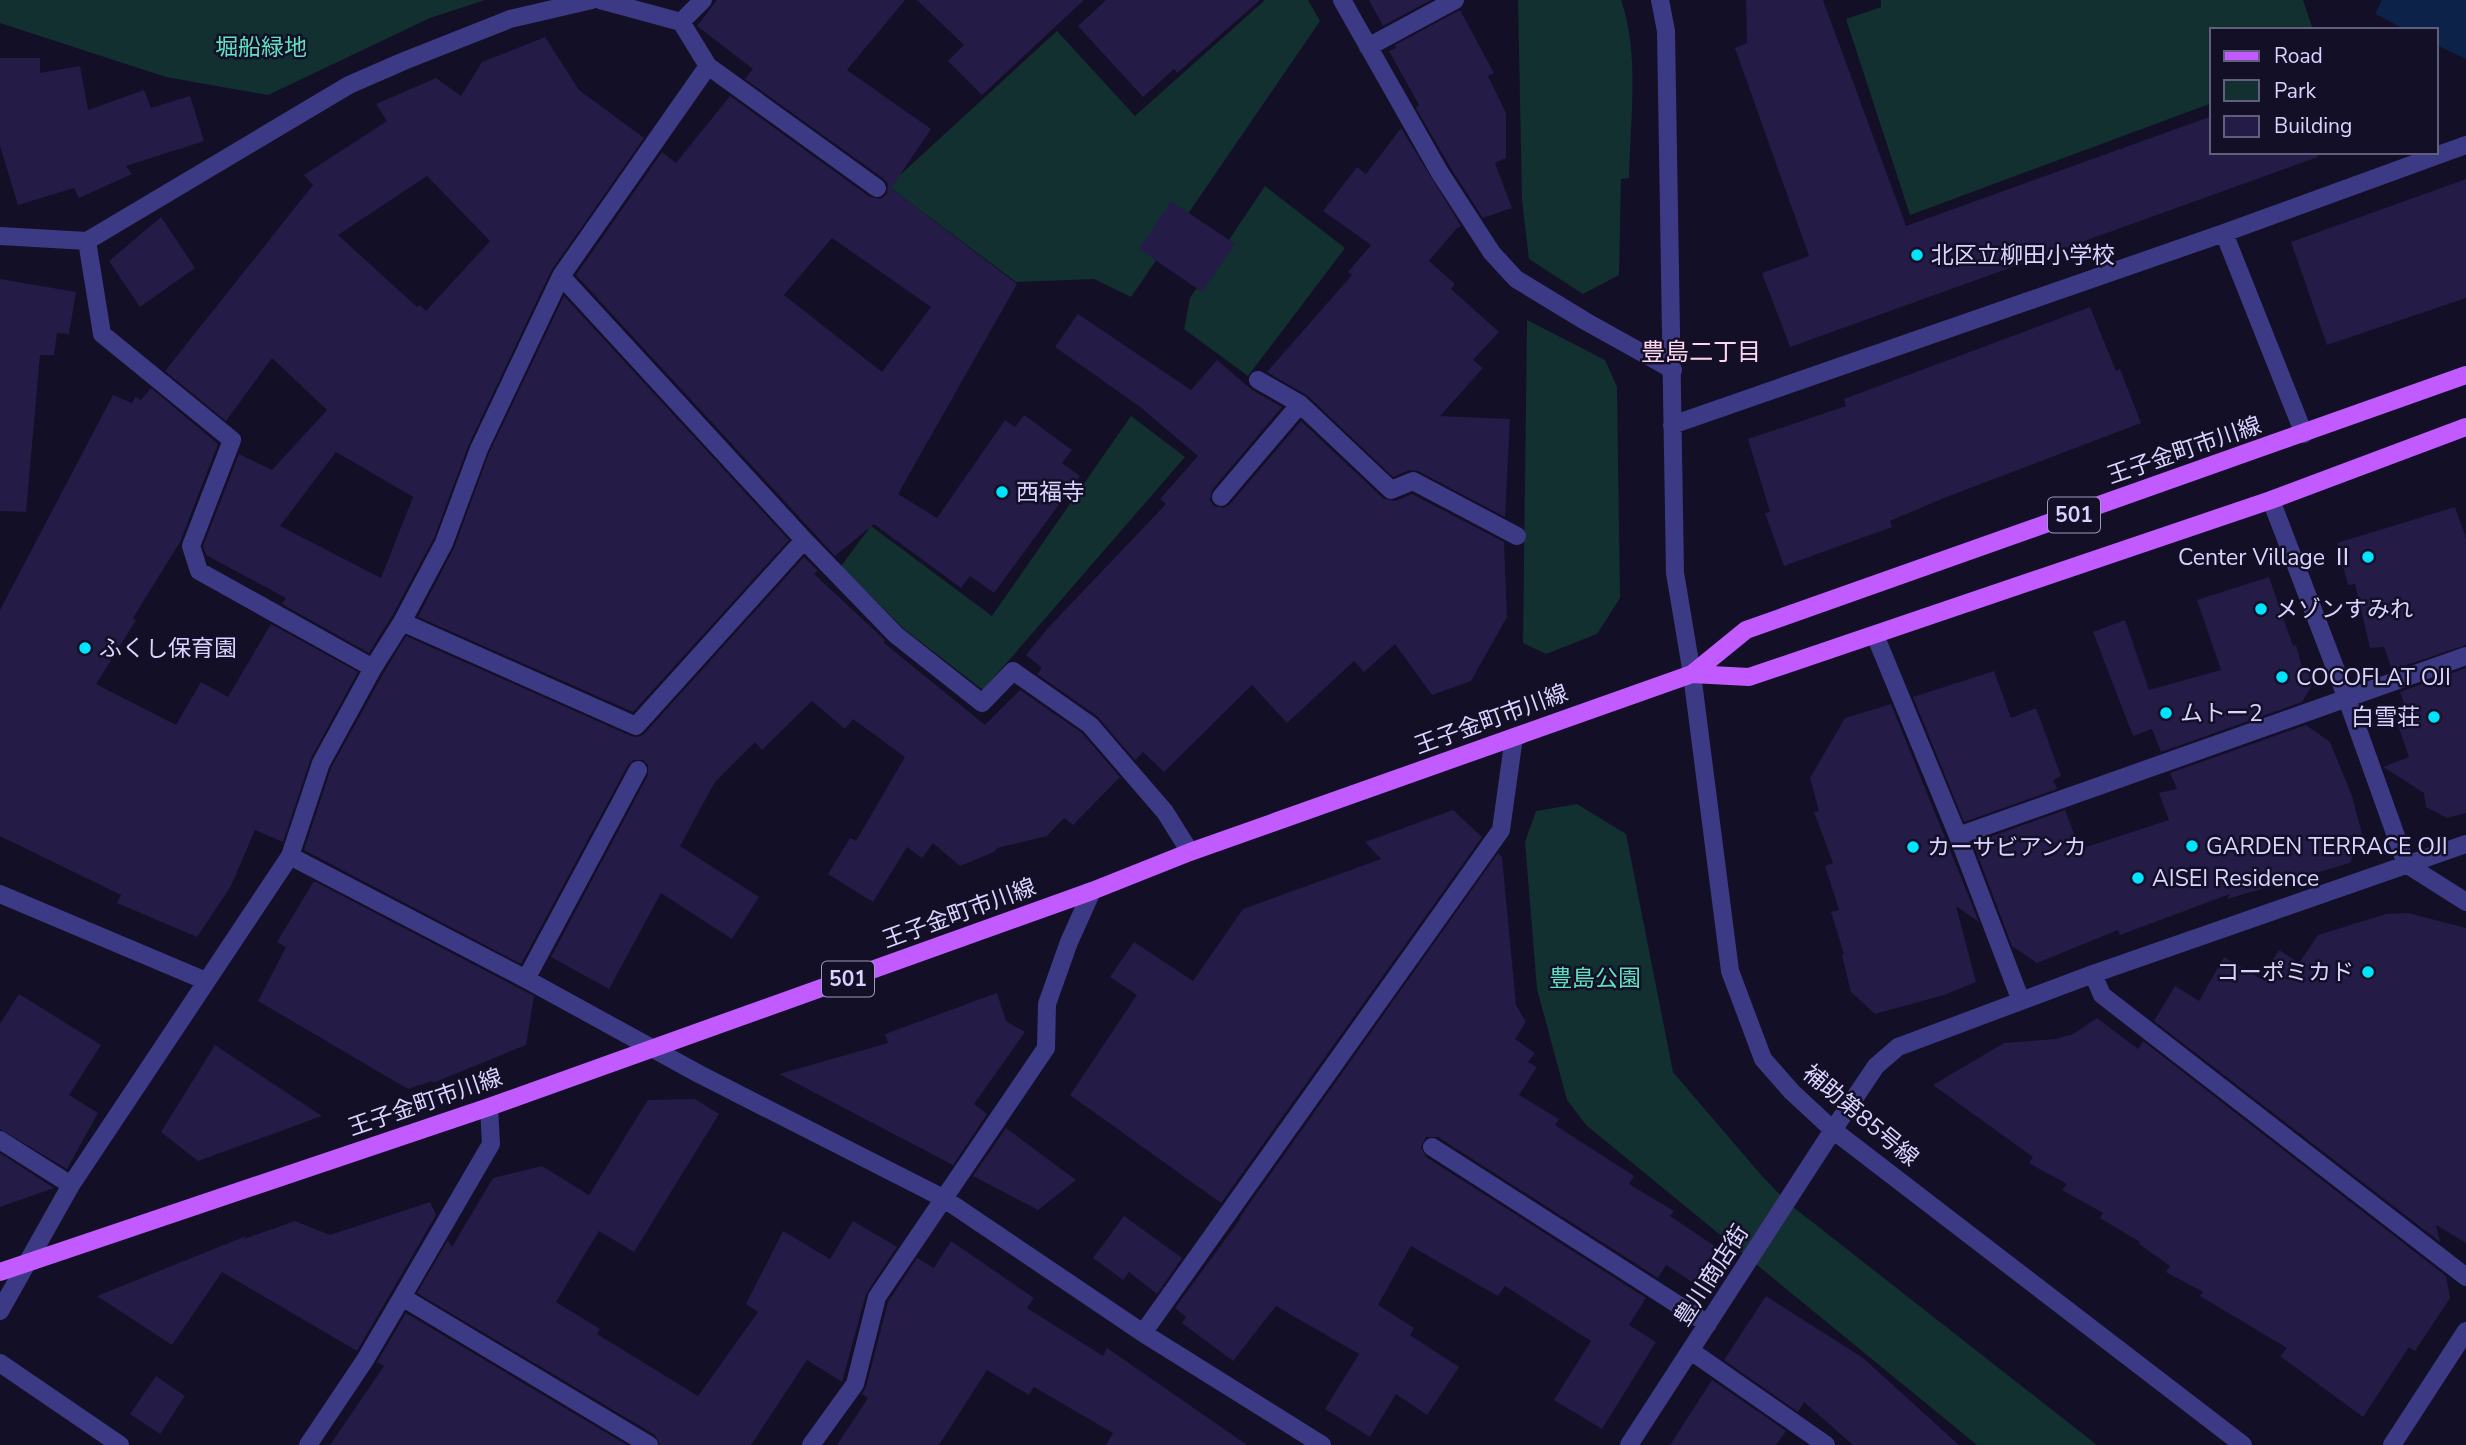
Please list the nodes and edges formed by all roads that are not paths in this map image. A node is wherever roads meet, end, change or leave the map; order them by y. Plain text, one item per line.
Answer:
1 (592, 0) edge
2 (600, 0) edge
3 (703, 0) edge
4 (1342, 0) edge
5 (1455, 0) edge
6 (1660, 0) edge
7 (681, 22) junction
8 (1368, 47) junction
9 (708, 66) junction
10 (2466, 145) edge
11 (877, 188) dead end
12 (2224, 233) junction
13 (0, 236) edge
14 (87, 241) junction
15 (561, 276) junction
16 (1673, 370) junction
17 (2466, 375) edge
18 (1258, 380) dead end
19 (1300, 404) junction
20 (1672, 425) junction
21 (2466, 428) edge
22 (2304, 434) junction
23 (1221, 497) dead end
24 (2271, 500) junction
25 (1517, 536) dead end
26 (804, 540) junction
27 (402, 622) junction
28 (1875, 635) junction
29 (2466, 656) edge
30 (373, 668) junction
31 (1692, 674) junction
32 (2347, 699) junction
33 (1514, 737) junction
34 (638, 770) dead end
35 (1958, 836) junction
36 (2466, 844) edge
37 (1190, 852) junction
38 (290, 856) junction
39 (2406, 864) junction
40 (1093, 891) junction
41 (0, 894) edge
42 (2466, 902) edge
43 (2093, 974) junction
44 (526, 979) junction
45 (206, 981) junction
46 (2021, 1001) junction
47 (652, 1049) junction
48 (489, 1107) junction
49 (1833, 1130) junction
50 (0, 1140) edge
51 (1432, 1147) dead end
52 (71, 1185) junction
53 (943, 1198) junction
54 (30, 1261) junction
55 (0, 1272) edge
56 (2466, 1277) edge
57 (402, 1297) junction
58 (0, 1311) edge
59 (1708, 1324) junction
60 (2466, 1331) edge
61 (1143, 1333) junction
62 (1691, 1351) junction
63 (0, 1363) edge
64 (816, 1443) edge
65 (120, 1445) edge
66 (308, 1445) edge
67 (649, 1445) edge
68 (1322, 1445) edge
69 (1629, 1445) edge
70 (1826, 1445) edge
71 (2243, 1445) edge
72 (2392, 1445) edge

1 - 14 street
2 - 7 street
3 - 7 street
4 - 8 street
5 - 8 street
6 - 16 street, 補助第85号線
7 - 9 street
8 - 16 street
9 - 11 street
9 - 15 street
10 - 12 street
12 - 20 street
12 - 22 street
13 - 14 street
14 - 30 street
15 - 26 street
15 - 27 street
16 - 20 street, 補助第85号線
17 - 22 main road, 王子金町市川線 / 501
18 - 19 street
19 - 23 street
19 - 25 street
20 - 31 street, 補助第85号線
21 - 24 main road, 王子金町市川線 / 501
22 - 31 main road, 王子金町市川線 / 501
24 - 28 main road, 王子金町市川線 / 501
24 - 32 street
26 - 27 street
26 - 37 street
27 - 30 street
28 - 31 main road, 王子金町市川線 / 501
28 - 35 street
29 - 32 street
30 - 38 street
31 - 33 main road, 王子金町市川線 / 501
31 - 49 street, 補助第85号線
32 - 35 street
32 - 39 street
33 - 37 main road, 王子金町市川線 / 501
33 - 61 street
34 - 44 street
35 - 46 street
36 - 39 street, 豊川商店街
37 - 40 main road, 王子金町市川線 / 501
38 - 44 street
38 - 45 street
39 - 42 street
39 - 43 street, 豊川商店街
40 - 47 main road, 王子金町市川線 / 501
40 - 53 street
41 - 45 street
43 - 46 street, 豊川商店街
43 - 56 street
44 - 47 street
45 - 52 street
46 - 49 street, 豊川商店街
47 - 48 main road, 王子金町市川線 / 501
47 - 53 street
48 - 54 main road, 王子金町市川線 / 501
48 - 57 street
49 - 59 street, 豊川商店街
49 - 71 street, 補助第85号線
50 - 52 street
51 - 59 street
52 - 54 street
53 - 61 street
53 - 64 street
54 - 55 main road, 王子金町市川線 / 501
54 - 58 street
57 - 66 street
57 - 67 street
59 - 62 street, 豊川商店街
60 - 72 street
61 - 68 street
62 - 69 street, 豊川商店街
62 - 70 street
63 - 65 street

